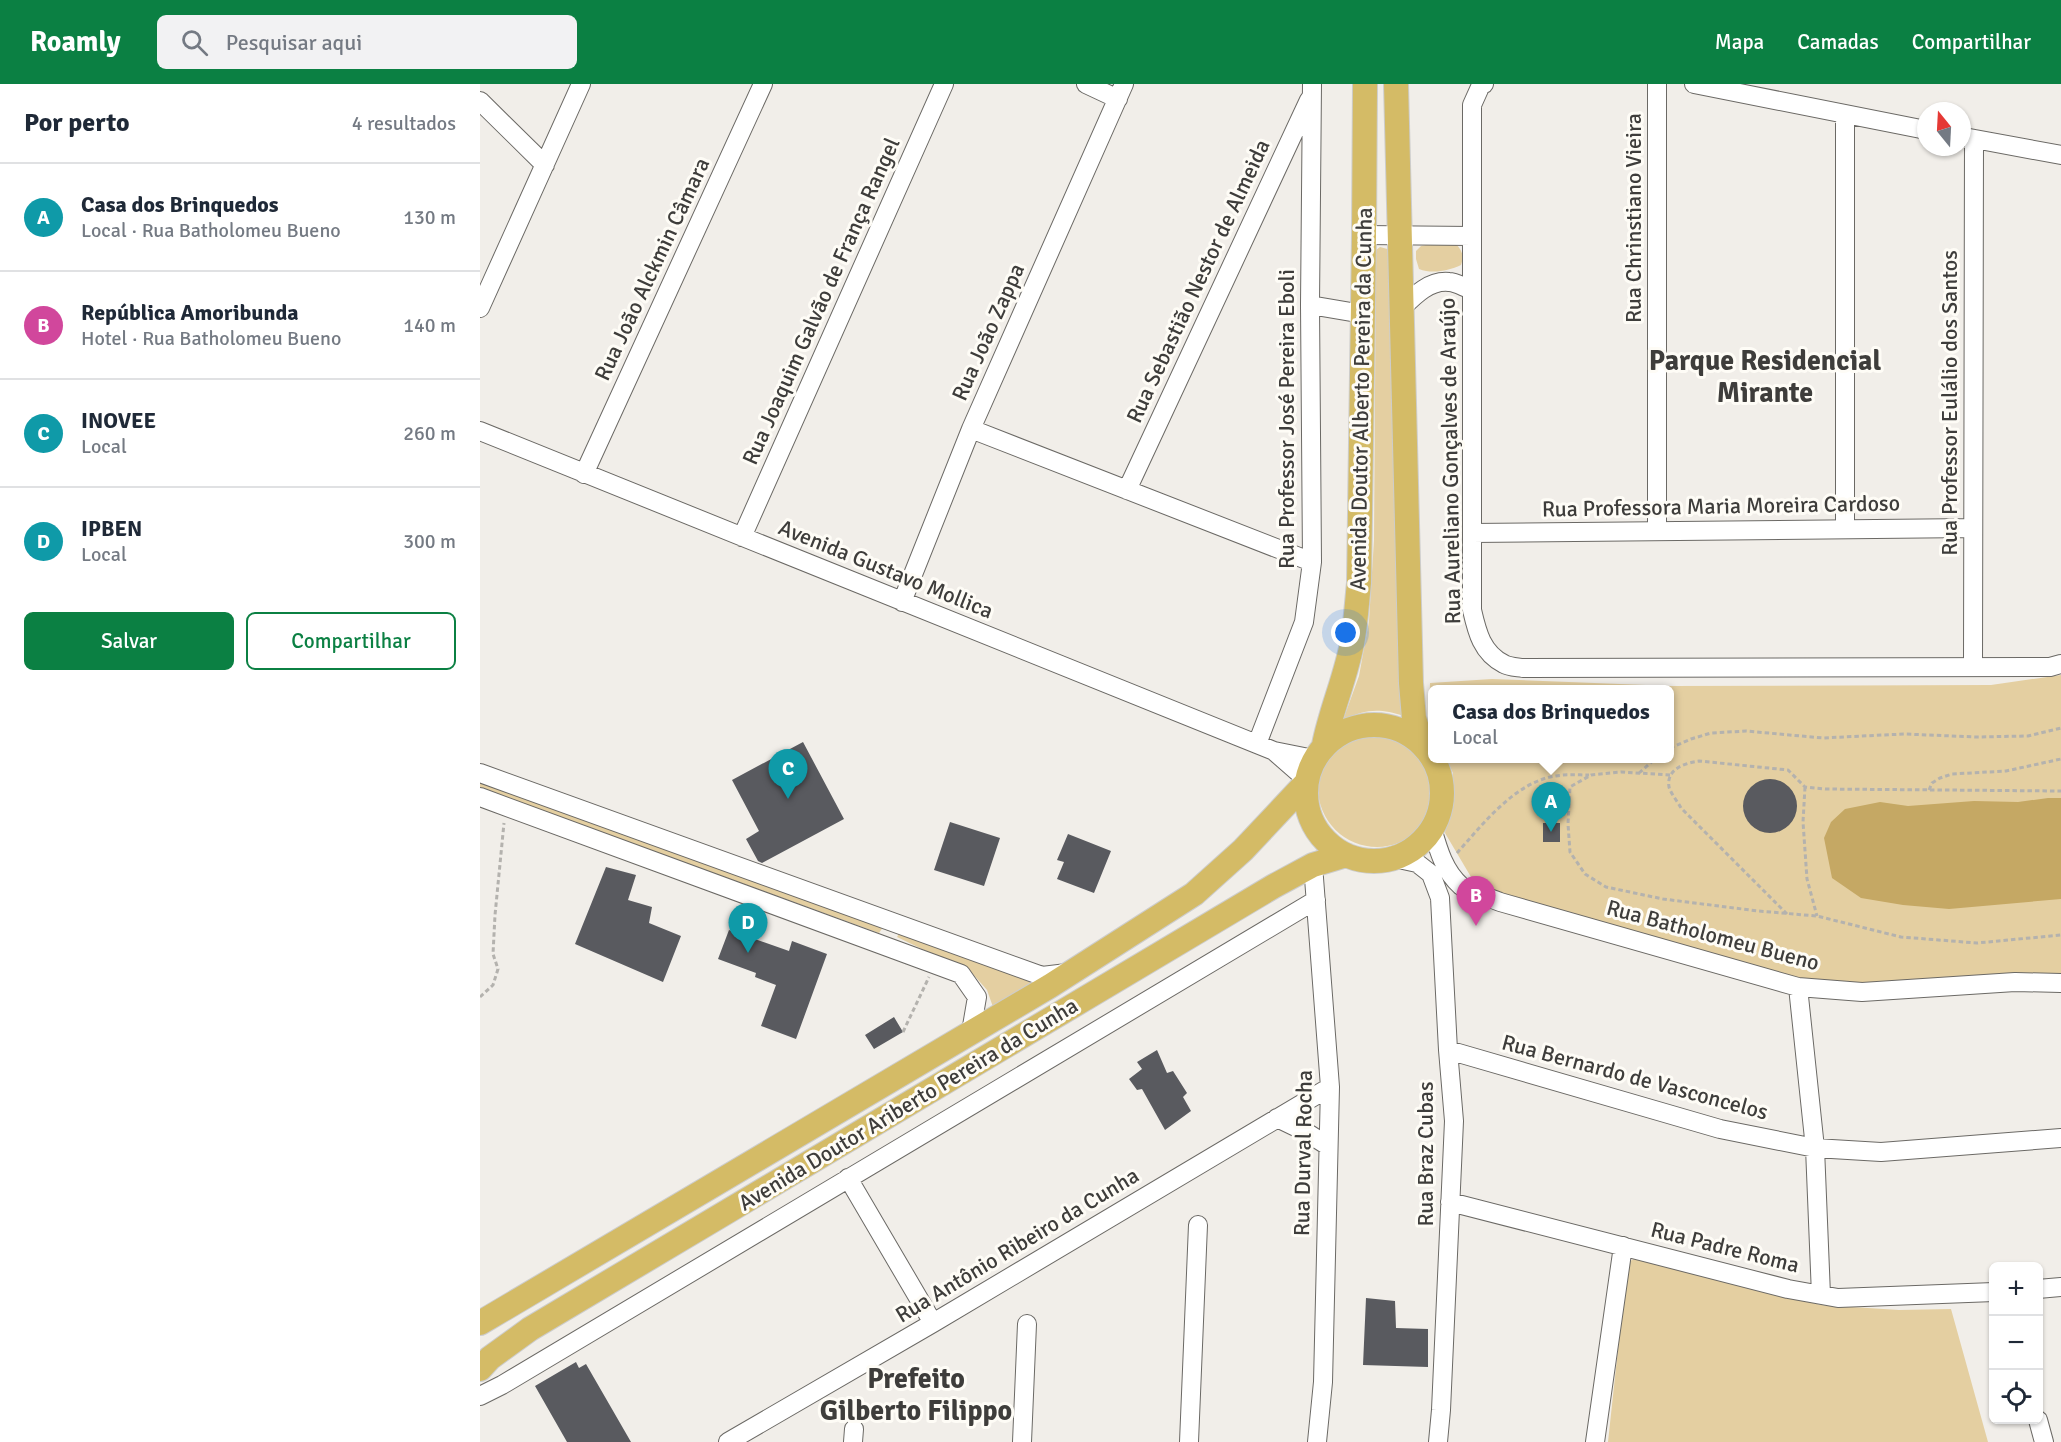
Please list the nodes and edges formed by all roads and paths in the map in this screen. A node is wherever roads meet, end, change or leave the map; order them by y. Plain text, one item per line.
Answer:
1 (580, 84) edge
2 (763, 84) edge
3 (944, 84) edge
4 (1086, 84) edge
5 (1365, 84) edge
6 (1396, 84) edge
7 (1657, 84) edge
8 (1694, 84) edge
9 (1483, 85) edge
10 (1312, 88) edge
11 (1121, 92) edge
12 (480, 101) edge
13 (1845, 115) junction
14 (1917, 128) edge
15 (1971, 139) edge
16 (2061, 155) edge
17 (1968, 156) edge
18 (545, 165) junction
19 (1364, 235) junction
20 (1401, 235) junction
21 (1472, 236) junction
22 (1472, 291) junction
23 (1310, 304) junction
24 (1403, 307) junction
25 (480, 308) edge
26 (1363, 315) junction
27 (971, 429) junction
28 (480, 431) edge
29 (584, 474) junction
30 (1127, 490) junction
31 (1972, 528) junction
32 (1845, 529) junction
33 (1657, 531) junction
34 (1472, 533) junction
35 (742, 537) junction
36 (1312, 562) junction
37 (902, 602) junction
38 (2061, 664) edge
39 (1973, 667) junction
40 (2061, 728) edge
41 (1422, 744) junction
42 (1674, 746) edge
43 (1265, 747) junction
44 (1428, 752) edge
45 (2061, 759) edge
46 (1435, 763) edge
47 (1651, 763) edge
48 (1313, 767) junction
49 (480, 772) edge
50 (1638, 773) junction
51 (1591, 775) junction
52 (1671, 775) junction
53 (1805, 786) junction
54 (1929, 790) junction
55 (2061, 791) edge
56 (480, 797) edge
57 (505, 807) junction
58 (1432, 828) junction
59 (1346, 855) junction
60 (1394, 858) junction
61 (1313, 865) junction
62 (1445, 865) junction
63 (1475, 892) junction
64 (1316, 900) junction
65 (1787, 914) junction
66 (1817, 916) junction
67 (891, 922) junction
68 (1441, 922) junction
69 (2061, 935) edge
70 (879, 944) junction
71 (935, 965) junction
72 (1072, 972) junction
73 (2061, 983) edge
74 (1798, 987) junction
75 (480, 997) edge
76 (903, 1032) dead end
77 (971, 1032) junction
78 (1448, 1050) junction
79 (1330, 1087) junction
80 (1278, 1118) junction
81 (2061, 1138) edge
82 (1328, 1146) junction
83 (1815, 1148) junction
84 (848, 1178) junction
85 (1450, 1202) junction
86 (1198, 1225) dead end
87 (1623, 1246) junction
88 (2061, 1287) edge
89 (2043, 1289) edge
90 (1989, 1293) edge
91 (1821, 1296) junction
92 (480, 1323) edge
93 (933, 1323) junction
94 (1028, 1324) dead end
95 (480, 1369) edge
96 (480, 1396) edge
97 (2039, 1424) edge
98 (728, 1442) edge
99 (1022, 1442) edge
100 (1190, 1442) edge
101 (1317, 1442) edge
102 (1438, 1442) edge
103 (1594, 1442) edge
104 (2044, 1442) edge

1 - 18 street
2 - 29 street, Rua João Alckmin Câmara
3 - 35 street, Rua Joaquim Galvão de França Rangel
4 - 11 street
5 - 19 main road, Avenida Doutor Alberto Pereira da Cunha
6 - 20 main road, Avenida Doutor Alberto Pereira da Cunha
7 - 33 street, Rua Chrinstiano Vieira
8 - 13 street
9 - 21 street, Rua Aureliano Gonçalves de Araújo
10 - 23 street, Rua Professor José Pereira Eboli
10 - 30 street, Rua Sebastião Nestor de Almeida
11 - 27 street, Rua João Zappa
12 - 18 street
13 - 14 street
13 - 32 street
15 - 16 street
17 - 31 street, Rua Professor Eulálio dos Santos
18 - 25 street
19 - 20 street
19 - 26 main road, Avenida Doutor Alberto Pereira da Cunha
20 - 21 street
20 - 24 main road, Avenida Doutor Alberto Pereira da Cunha
21 - 22 street, Rua Aureliano Gonçalves de Araújo
22 - 24 street
22 - 34 street, Rua Aureliano Gonçalves de Araújo
23 - 26 street
23 - 36 street, Rua Professor José Pereira Eboli
24 - 41 main road, Avenida Doutor Alberto Pereira da Cunha
26 - 48 main road, Avenida Doutor Alberto Pereira da Cunha
27 - 30 street
27 - 37 street, Rua João Zappa
28 - 29 street, Avenida Gustavo Mollica
29 - 35 street, Avenida Gustavo Mollica
30 - 36 street
31 - 32 street, Rua Professora Maria Moreira Cardoso
31 - 39 street, Rua Professor Eulálio dos Santos
32 - 33 street, Rua Professora Maria Moreira Cardoso
33 - 34 street, Rua Professora Maria Moreira Cardoso
34 - 39 street, Rua Aureliano Gonçalves de Araújo
35 - 37 street, Avenida Gustavo Mollica
36 - 43 street, Rua Professor José Pereira Eboli
37 - 43 street, Avenida Gustavo Mollica
38 - 39 street, Rua Aureliano Gonçalves de Araújo
40 - 42 path
41 - 44 main road
41 - 48 main road
43 - 48 street, Avenida Gustavo Mollica
45 - 54 path
46 - 58 main road
47 - 50 path
48 - 59 main road
48 - 72 main road, Avenida Doutor Ariberto Pereira da Cunha
49 - 67 street
50 - 51 path
50 - 52 path
51 - 62 path
51 - 65 path
52 - 53 path
52 - 65 path
53 - 54 path
53 - 66 path
54 - 55 path
56 - 57 street
57 - 70 street
57 - 75 path
58 - 60 main road
58 - 62 street, Rua Batholomeu Bueno
59 - 60 main road
59 - 61 main road, Avenida Doutor Ariberto Pereira da Cunha
60 - 68 street, Rua Braz Cubas
61 - 64 street, Rua Durval Rocha
61 - 95 main road, Avenida Doutor Ariberto Pereira da Cunha
62 - 63 street, Rua Batholomeu Bueno
63 - 68 street
63 - 74 street, Rua Batholomeu Bueno
64 - 79 street, Rua Durval Rocha
64 - 84 street, Avenida Doutor Ariberto Pereira da Cunha
65 - 66 path
66 - 69 path
67 - 70 street
67 - 72 street
68 - 78 street, Rua Braz Cubas
70 - 71 street
71 - 76 path
71 - 77 street
72 - 77 main road, Avenida Doutor Ariberto Pereira da Cunha
73 - 74 street, Rua Batholomeu Bueno
74 - 83 street
77 - 92 main road, Avenida Doutor Ariberto Pereira da Cunha
78 - 83 street, Rua Bernardo de Vasconcelos
78 - 85 street, Rua Braz Cubas
79 - 80 street, Rua Antônio Ribeiro da Cunha
79 - 82 street, Rua Durval Rocha
80 - 82 street
80 - 93 street, Rua Antônio Ribeiro da Cunha
81 - 83 street, Rua Bernardo de Vasconcelos
82 - 101 street, Rua Durval Rocha
83 - 91 street
84 - 93 street
84 - 96 street, Avenida Doutor Ariberto Pereira da Cunha
85 - 87 street, Rua Padre Roma
85 - 102 street, Rua Braz Cubas
86 - 100 street
87 - 91 street, Rua Padre Roma
87 - 103 street
88 - 89 street
90 - 91 street, Rua Padre Roma
93 - 98 street, Rua Antônio Ribeiro da Cunha
94 - 99 street
97 - 104 street

